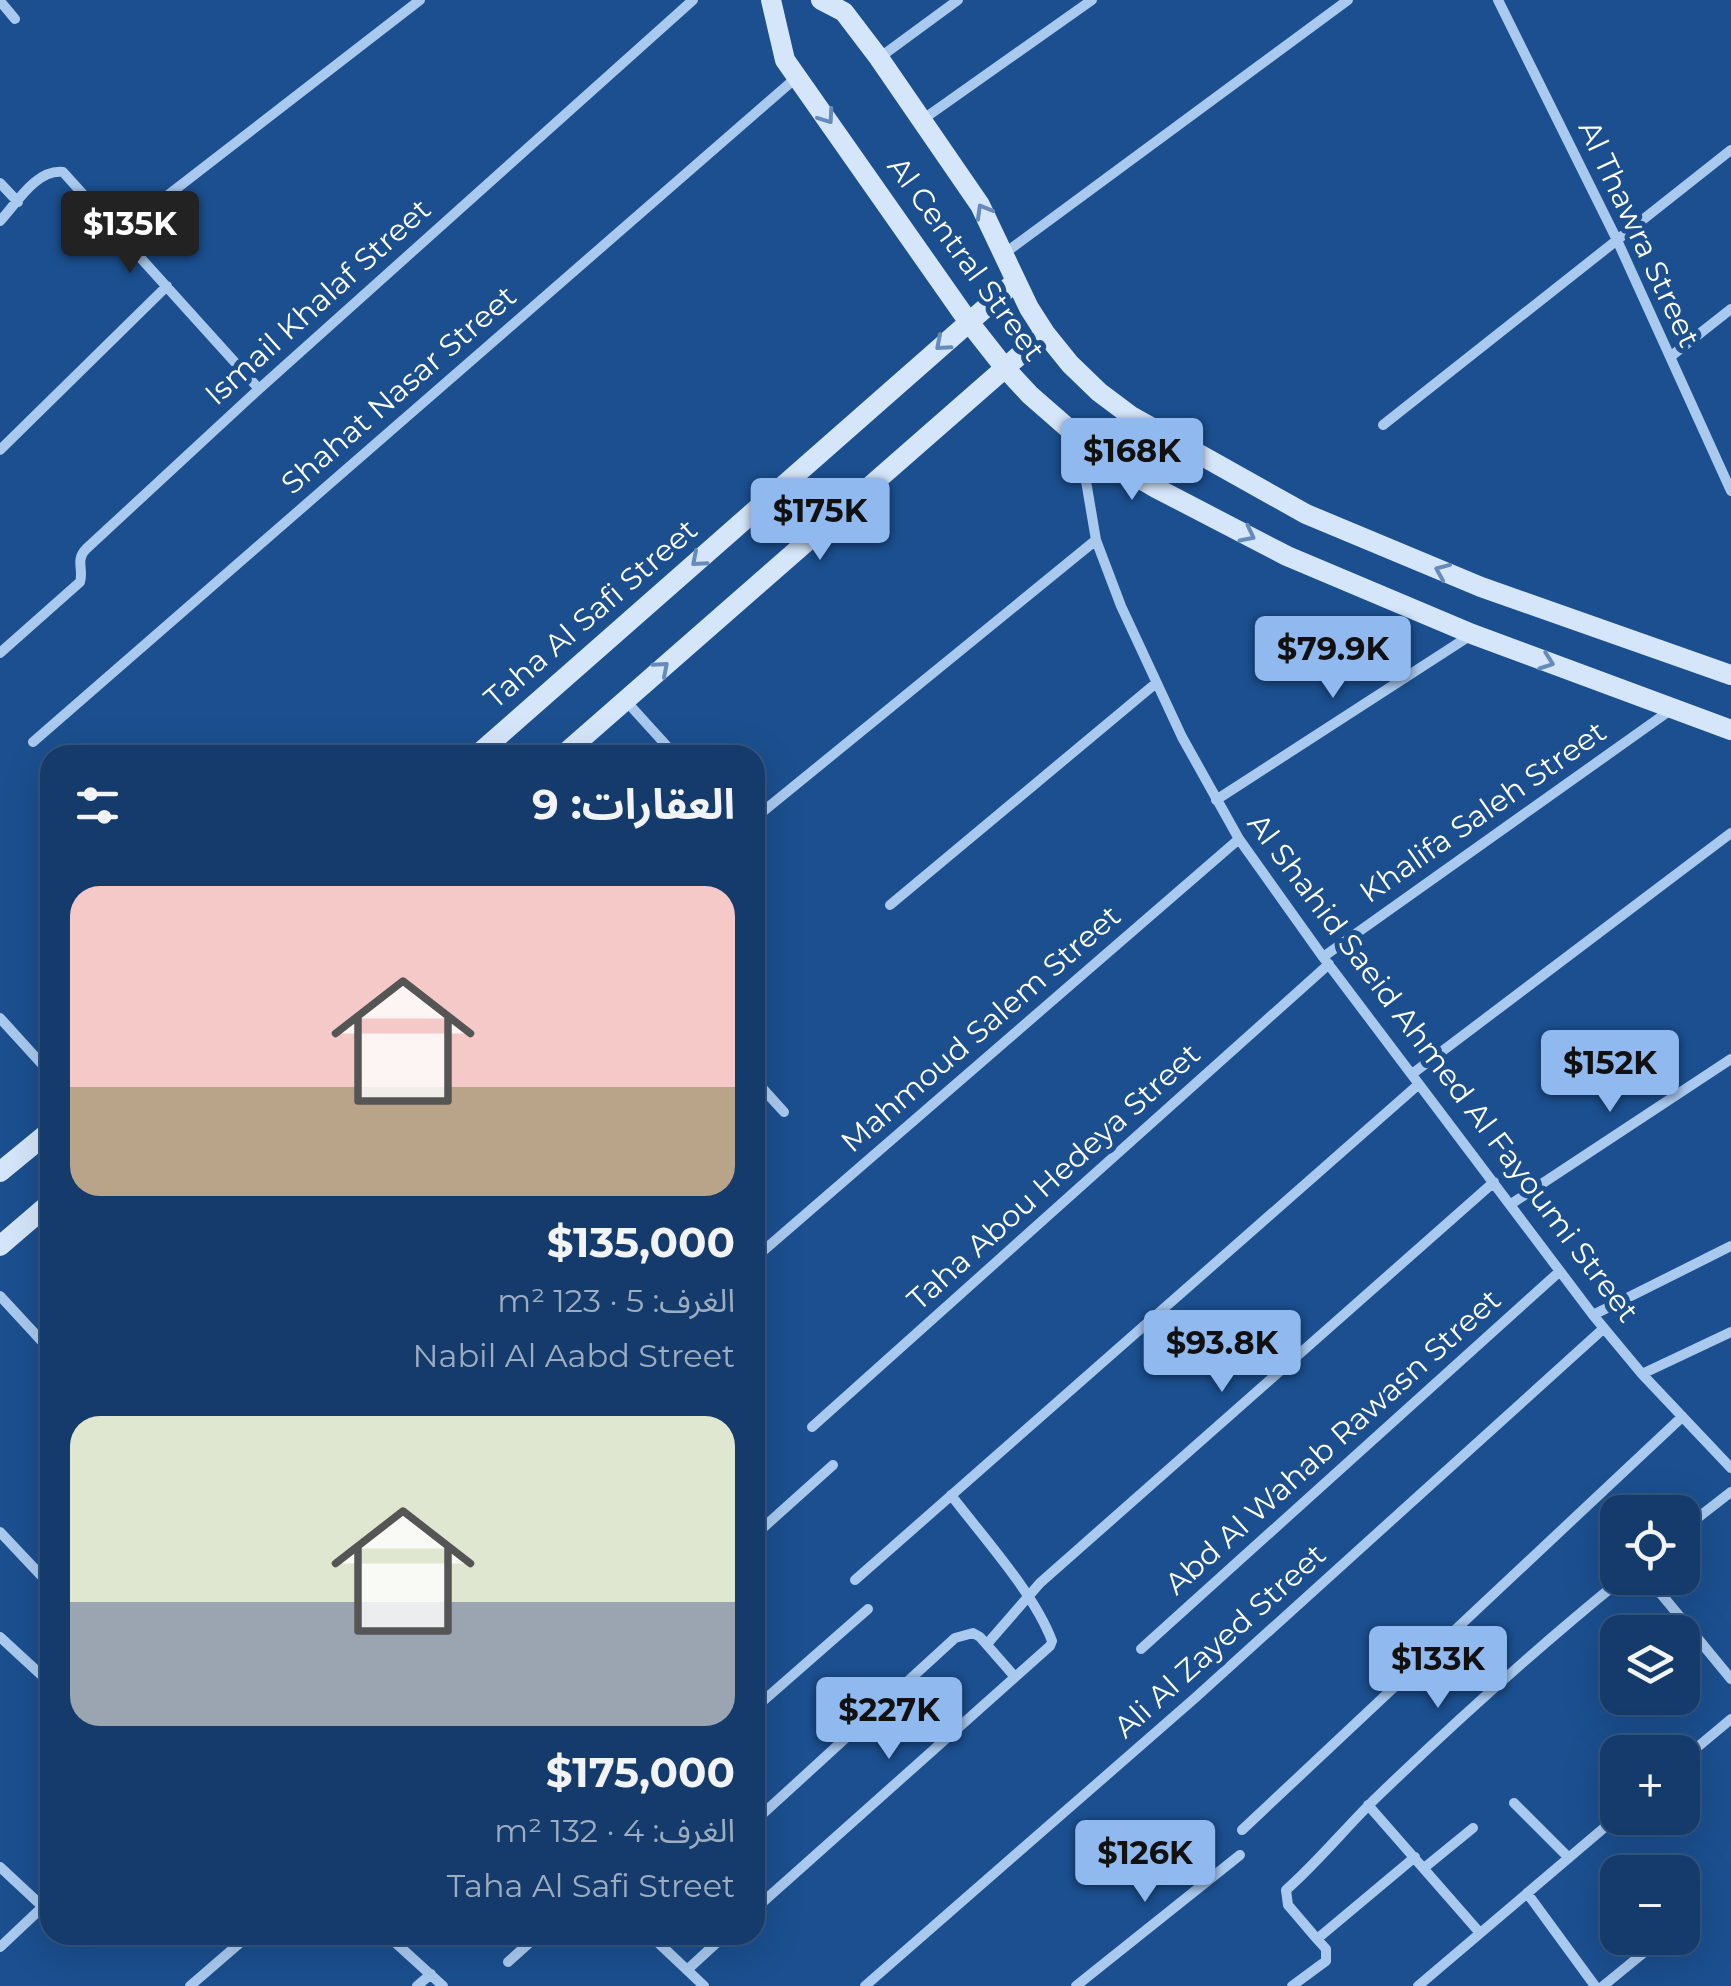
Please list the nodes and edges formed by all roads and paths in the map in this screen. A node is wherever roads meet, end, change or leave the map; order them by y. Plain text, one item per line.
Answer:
1 (420, 0) edge
2 (693, 0) edge
3 (772, 0) edge
4 (821, 0) edge
5 (958, 0) edge
6 (1092, 0) edge
7 (1348, 0) edge
8 (1498, 0) edge
9 (0, 1) edge
10 (15, 19) dead end
11 (879, 58) junction
12 (798, 76) junction
13 (922, 121) junction
14 (1731, 150) edge
15 (0, 182) edge
16 (18, 202) junction
17 (0, 221) edge
18 (118, 233) junction
19 (1617, 240) junction
20 (1005, 253) junction
21 (1016, 281) junction
22 (166, 286) junction
23 (1731, 310) edge
24 (968, 321) junction
25 (1045, 333) junction
26 (1670, 357) junction
27 (1005, 368) junction
28 (259, 389) junction
29 (1383, 425) dead end
30 (1086, 444) junction
31 (0, 450) edge
32 (1731, 490) edge
33 (1096, 540) junction
34 (1472, 634) junction
35 (0, 652) edge
36 (1731, 675) edge
37 (1155, 684) junction
38 (626, 700) junction
39 (1672, 708) junction
40 (1731, 730) edge
41 (33, 742) dead end
42 (488, 745) edge
43 (574, 745) edge
44 (666, 745) edge
45 (1216, 800) junction
46 (765, 810) edge
47 (1731, 834) edge
48 (1239, 839) junction
49 (890, 904) dead end
50 (1326, 960) junction
51 (0, 1018) edge
52 (1731, 1059) edge
53 (40, 1062) edge
54 (1416, 1079) junction
55 (765, 1091) edge
56 (784, 1112) dead end
57 (40, 1139) edge
58 (0, 1172) edge
59 (1494, 1182) junction
60 (1511, 1204) junction
61 (40, 1212) edge
62 (0, 1246) edge
63 (1731, 1246) edge
64 (765, 1249) edge
65 (1560, 1272) junction
66 (0, 1296) edge
67 (1593, 1316) junction
68 (1604, 1329) junction
69 (1731, 1332) edge
70 (40, 1339) edge
71 (1642, 1374) junction
72 (1682, 1417) junction
73 (812, 1427) dead end
74 (832, 1465) dead end
75 (1730, 1466) edge
76 (1731, 1492) edge
77 (951, 1496) junction
78 (1700, 1516) edge
79 (765, 1526) edge
80 (0, 1532) edge
81 (40, 1574) edge
82 (854, 1580) dead end
83 (1603, 1595) edge
84 (1662, 1595) edge
85 (1028, 1596) junction
86 (868, 1609) dead end
87 (0, 1637) edge
88 (987, 1644) junction
89 (1141, 1649) dead end
90 (40, 1674) edge
91 (1015, 1677) junction
92 (1731, 1679) edge
93 (765, 1699) edge
94 (1731, 1719) edge
95 (1700, 1745) edge
96 (1514, 1803) dead end
97 (1368, 1806) junction
98 (765, 1812) edge
99 (1473, 1828) dead end
100 (1242, 1830) dead end
101 (1600, 1831) edge
102 (1240, 1855) dead end
103 (1415, 1856) junction
104 (1568, 1858) junction
105 (0, 1867) edge
106 (1424, 1868) junction
107 (1528, 1893) junction
108 (40, 1898) edge
109 (765, 1899) edge
110 (40, 1909) edge
111 (1480, 1933) junction
112 (1317, 1939) junction
113 (237, 1945) edge
114 (398, 1945) edge
115 (527, 1945) edge
116 (660, 1945) edge
117 (714, 1945) edge
118 (0, 1948) edge
119 (1640, 1955) edge
120 (508, 1962) dead end
121 (686, 1970) junction
122 (430, 1974) junction
123 (190, 1986) edge
124 (416, 1986) edge
125 (443, 1986) edge
126 (704, 1986) edge
127 (865, 1986) edge
128 (1076, 1986) edge
129 (1292, 1986) edge
130 (1418, 1986) edge
131 (1599, 1986) edge

1 - 18 street
2 - 28 street, Ismail Khalaf Street
3 - 12 street, Al Central Street
4 - 11 street, Al Central Street
5 - 11 street
6 - 13 street
7 - 20 street
8 - 19 street, Al Thawra Street
9 - 10 street
11 - 13 street, Al Central Street
12 -> 24 street, Al Central Street
12 - 41 street, Shahat Nasar Street
20 -> 13 street, Al Central Street
14 - 19 street
15 - 16 street
16 - 17 street
16 - 18 street
18 - 22 street
19 - 26 street, Al Thawra Street
19 - 29 street
20 - 21 street, Al Central Street
21 - 24 street, Taha Al Safi Street
21 - 25 street, Al Central Street
22 - 28 street
22 - 31 street
23 - 26 street
24 - 27 street, Al Central Street
24 -> 42 street, Taha Al Safi Street
25 - 27 street
36 -> 25 street, Al Central Street
26 - 32 street, Al Thawra Street
27 - 30 street, Al Central Street
38 -> 27 street
28 - 35 street, Ismail Khalaf Street
30 - 33 street, Al Shahid Saeid Ahmed Al Fayoumi Street
30 -> 34 street, Al Central Street
33 - 37 street, Al Shahid Saeid Ahmed Al Fayoumi Street
33 - 46 street
34 -> 39 street, Al Central Street
34 - 45 street
37 - 45 street, Al Shahid Saeid Ahmed Al Fayoumi Street
37 - 49 street
38 - 43 street
38 - 44 street
39 - 40 street, Al Central Street
39 - 50 street, Khalifa Saleh Street
45 - 48 street, Al Shahid Saeid Ahmed Al Fayoumi Street
47 - 54 street
48 - 50 street, Al Shahid Saeid Ahmed Al Fayoumi Street
48 - 64 street, Mahmoud Salem Street
50 - 54 street, Al Shahid Saeid Ahmed Al Fayoumi Street
50 - 73 street, Taha Abou Hedeya Street
51 - 53 street
52 - 60 street
54 - 59 street, Al Shahid Saeid Ahmed Al Fayoumi Street
54 - 77 street
55 - 56 street
57 - 58 street
59 - 60 street, Al Shahid Saeid Ahmed Al Fayoumi Street
59 - 85 street
60 - 65 street, Al Shahid Saeid Ahmed Al Fayoumi Street
61 - 62 street
63 - 67 street
65 - 67 street, Al Shahid Saeid Ahmed Al Fayoumi Street
65 - 89 street, Abd Al Wahab Rawasn Street
66 - 70 street
67 - 68 street, Al Shahid Saeid Ahmed Al Fayoumi Street
68 - 71 street, Al Shahid Saeid Ahmed Al Fayoumi Street
68 - 127 street, Ali Al Zayed Street
69 - 71 street
71 - 72 street, Al Shahid Saeid Ahmed Al Fayoumi Street
72 - 75 street, Al Shahid Saeid Ahmed Al Fayoumi Street
72 - 100 street
74 - 79 street
76 - 78 street
77 - 82 street
77 - 85 street
80 - 81 street
83 - 97 street
84 - 92 street
85 - 88 street
85 - 91 street
86 - 93 street
87 - 90 street
88 - 91 street
88 - 98 street
91 - 109 street
94 - 95 street
96 - 104 street
97 - 103 street
97 - 112 street
99 - 106 street
101 - 104 street
102 - 128 street
103 - 106 street
103 - 112 street
104 - 107 street
105 - 108 street
106 - 111 street
107 - 111 street
107 - 131 street
110 - 118 street
111 - 130 street
112 - 129 street
113 - 123 street
114 - 122 street
115 - 120 street
116 - 121 street
117 - 121 street
119 - 131 street
121 - 126 street
122 - 124 street
122 - 125 street

